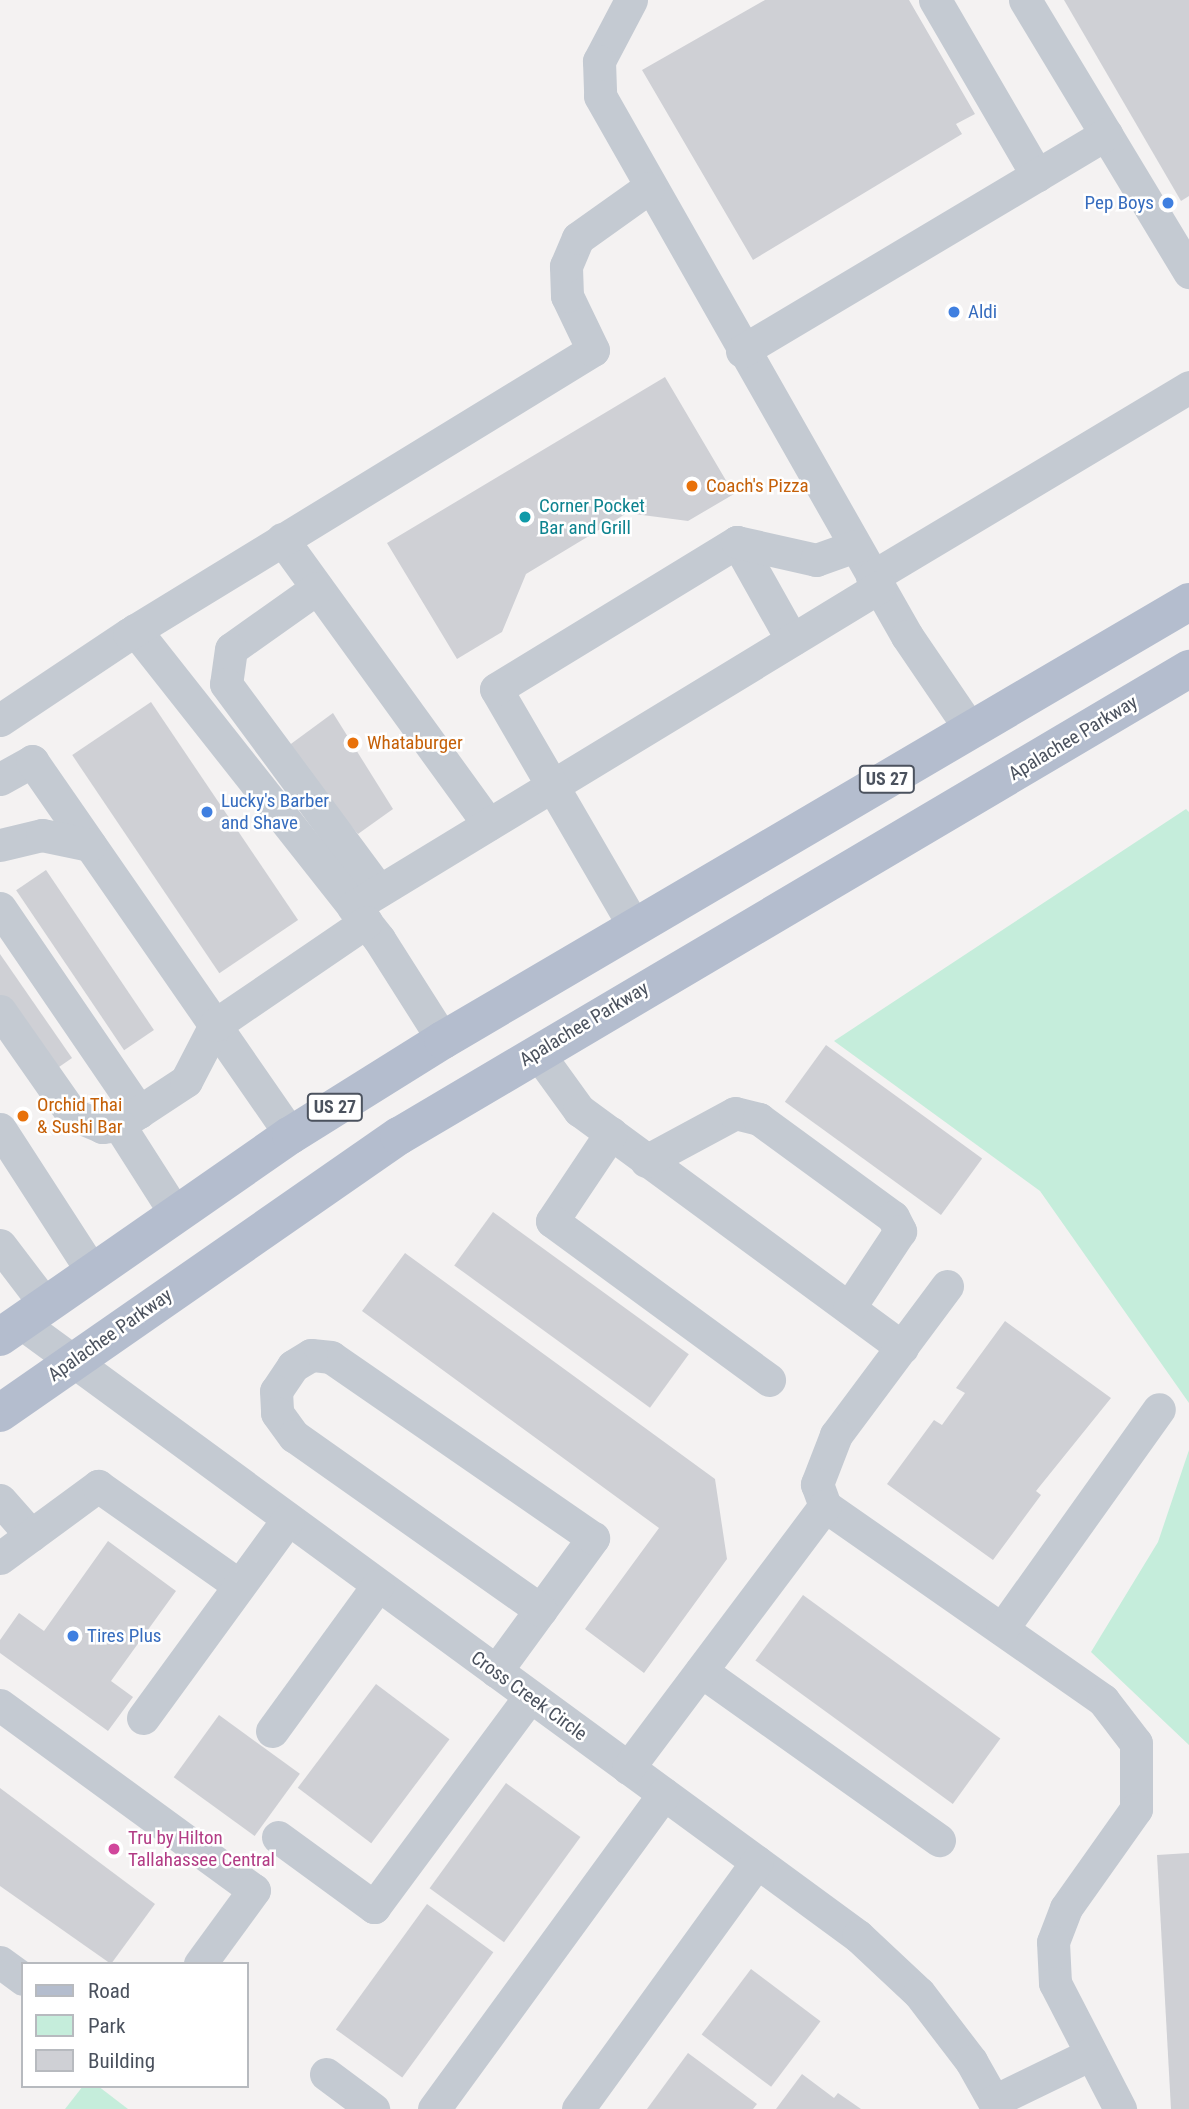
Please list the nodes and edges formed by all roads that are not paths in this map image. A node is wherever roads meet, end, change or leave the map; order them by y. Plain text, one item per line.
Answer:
1 (631, 0) edge
2 (935, 0) edge
3 (1025, 0) edge
4 (1106, 134) junction
5 (1037, 175) junction
6 (648, 188) junction
7 (1189, 272) edge
8 (742, 351) junction
9 (1189, 387) edge
10 (282, 539) junction
11 (737, 542) junction
12 (855, 546) junction
13 (875, 582) junction
14 (317, 588) junction
15 (1189, 602) edge
16 (135, 630) junction
17 (792, 640) junction
18 (1189, 669) edge
19 (0, 720) edge
20 (971, 730) junction
21 (0, 779) edge
22 (551, 784) junction
23 (488, 824) junction
24 (0, 845) edge
25 (90, 845) junction
26 (366, 907) junction
27 (0, 908) edge
28 (634, 926) junction
29 (0, 1011) edge
30 (215, 1025) junction
31 (443, 1040) junction
32 (537, 1052) junction
33 (129, 1118) junction
34 (0, 1129) edge
35 (611, 1133) junction
36 (290, 1135) junction
37 (646, 1161) junction
38 (175, 1213) junction
39 (0, 1245) edge
40 (92, 1271) junction
41 (947, 1286) dead end
42 (849, 1308) junction
43 (22, 1321) edge
44 (902, 1347) junction
45 (72, 1361) junction
46 (769, 1380) dead end
47 (1159, 1409) dead end
48 (0, 1413) edge
49 (0, 1500) edge
50 (825, 1506) junction
51 (288, 1519) junction
52 (31, 1535) junction
53 (0, 1558) edge
54 (239, 1585) junction
55 (378, 1585) junction
56 (541, 1609) junction
57 (1002, 1629) junction
58 (496, 1671) junction
59 (701, 1671) junction
60 (530, 1696) junction
61 (0, 1705) edge
62 (143, 1718) dead end
63 (272, 1731) dead end
64 (628, 1768) junction
65 (664, 1794) junction
66 (278, 1837) dead end
67 (939, 1840) dead end
68 (757, 1862) junction
69 (0, 1962) edge
70 (201, 1962) edge
71 (21, 1978) edge
72 (1091, 2054) junction
73 (326, 2074) dead end
74 (996, 2105) edge
75 (373, 2109) edge
76 (434, 2109) edge
77 (578, 2109) edge
78 (1120, 2109) edge

1 - 6 street
2 - 5 street
3 - 4 street
4 - 5 street
4 - 7 street
5 - 8 street
6 - 8 street
6 - 10 street
8 - 12 street
9 - 13 street
10 - 14 street
10 - 16 street
11 - 12 street
11 - 17 street
11 - 22 street
12 - 13 street
13 - 17 street
13 - 20 street
14 - 23 street
14 - 26 street
15 - 20 main road, US 27
16 - 19 street
16 - 26 street
17 - 22 street
18 - 32 main road, Apalachee Parkway
20 - 28 main road, US 27
21 - 25 street
22 - 23 street
22 - 28 street
23 - 26 street
24 - 25 street
25 - 30 street
26 - 30 street
26 - 31 street
27 - 33 street
28 - 31 main road, US 27
29 - 33 street
30 - 33 street
30 - 36 street
31 - 36 main road, US 27
32 - 35 street
32 - 45 main road, Apalachee Parkway
33 - 38 street
34 - 40 street
35 - 37 street
35 - 46 street
36 - 38 main road, US 27
37 - 42 street
37 - 42 street
38 - 40 main road, US 27
39 - 43 street, Cross Creek Circle
40 - 43 main road, US 27
41 - 44 street
42 - 44 street
43 - 45 street, Cross Creek Circle
44 - 50 street
45 - 48 main road, Apalachee Parkway
45 - 51 street, Cross Creek Circle
47 - 57 street
49 - 52 street
50 - 57 street
50 - 59 street
51 - 54 street
51 - 55 street, Cross Creek Circle
52 - 53 street
52 - 54 street
54 - 62 street
55 - 58 street, Cross Creek Circle
55 - 63 street
56 - 56 street
56 - 58 street
57 - 72 street
58 - 60 street, Cross Creek Circle
59 - 64 street
59 - 67 street
60 - 64 street, Cross Creek Circle
60 - 66 street
61 - 70 street
64 - 65 street, Cross Creek Circle
65 - 68 street, Cross Creek Circle
65 - 76 street
68 - 74 street, Cross Creek Circle
68 - 77 street
69 - 71 street
72 - 74 street
72 - 78 street
73 - 75 street

